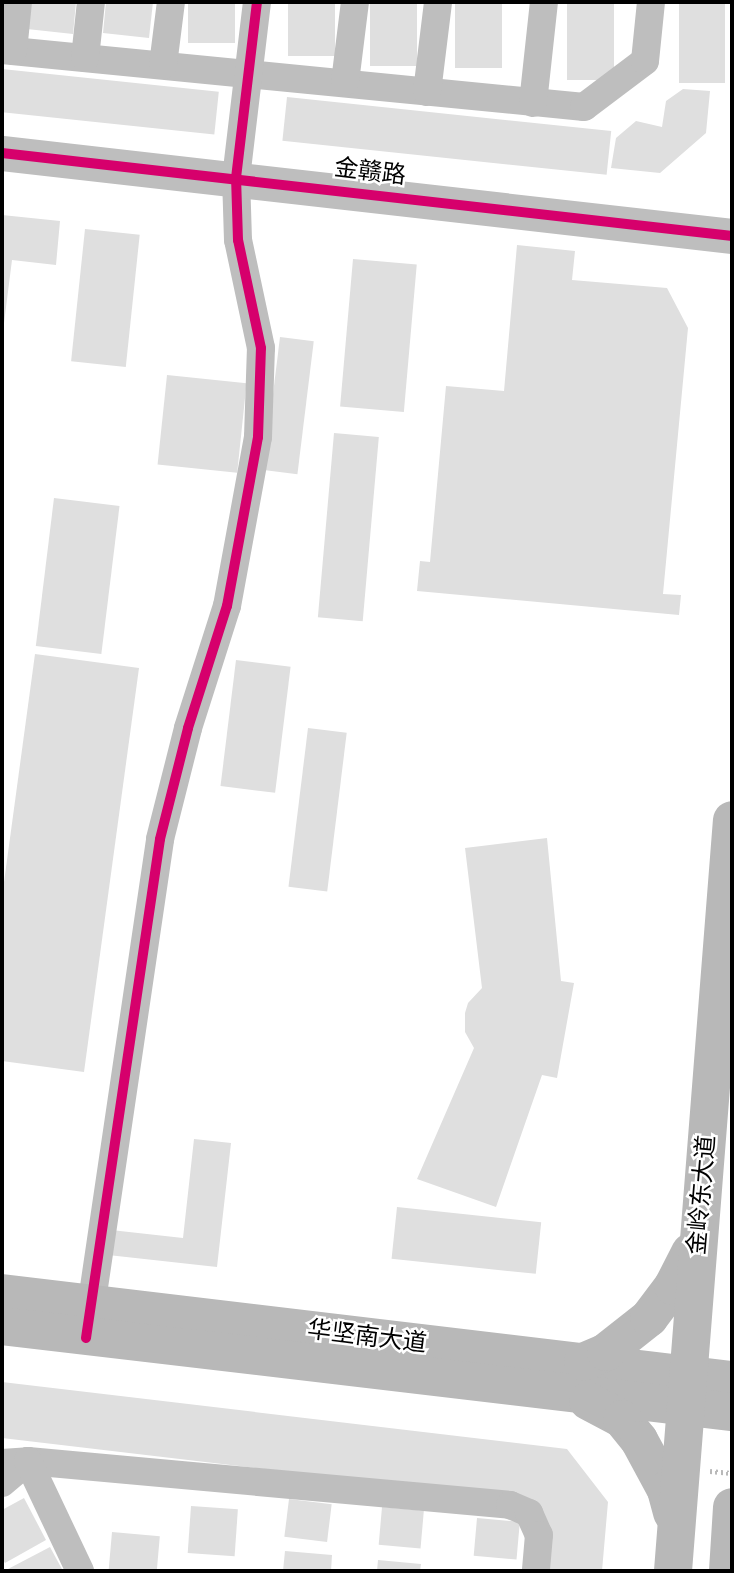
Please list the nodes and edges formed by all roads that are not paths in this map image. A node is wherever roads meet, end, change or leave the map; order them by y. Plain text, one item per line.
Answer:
1 (19, 2) edge
2 (91, 2) edge
3 (171, 2) edge
4 (257, 2) edge
5 (355, 2) edge
6 (438, 2) edge
7 (544, 2) edge
8 (651, 2) edge
9 (8, 50) edge
10 (85, 58) junction
11 (163, 65) junction
12 (249, 74) junction
13 (345, 82) junction
14 (427, 92) junction
15 (533, 103) junction
16 (2, 153) edge
17 (236, 178) junction
18 (732, 236) edge
19 (732, 820) edge
20 (731, 869) edge
21 (699, 1230) junction
22 (2, 1293) edge
23 (89, 1321) junction
24 (2, 1326) edge
25 (582, 1379) junction
26 (732, 1380) edge
27 (686, 1391) junction
28 (732, 1412) edge
29 (15, 1462) edge
30 (2, 1483) edge
31 (676, 1532) junction
32 (80, 1571) edge
33 (536, 1571) edge
34 (673, 1571) edge

1 - 9 street
2 - 10 street
3 - 11 street
4 - 12 street
5 - 13 street
6 - 14 street
7 - 15 street
8 - 15 street
9 - 10 street
10 - 11 street
11 - 12 street
12 - 13 street
12 - 17 street
13 - 14 street
14 - 15 street
16 - 17 street, 金赣路
17 - 18 street, 金赣路
17 - 23 street
19 - 20 main road, 金岭东大道
20 - 21 main road, 金岭东大道
21 - 25 main road
21 - 27 main road, 金岭东大道
22 - 23 main road, 华坚南大道
23 - 24 main road, 华坚南大道
23 - 25 main road, 华坚南大道
25 - 27 main road, 华坚南大道
25 - 31 main road
26 - 27 main road, 华坚南大道
27 - 28 main road, 华坚南大道
27 - 31 main road, 金岭东大道
29 - 30 street
29 - 32 street
29 - 33 street
31 - 34 main road, 金岭东大道

